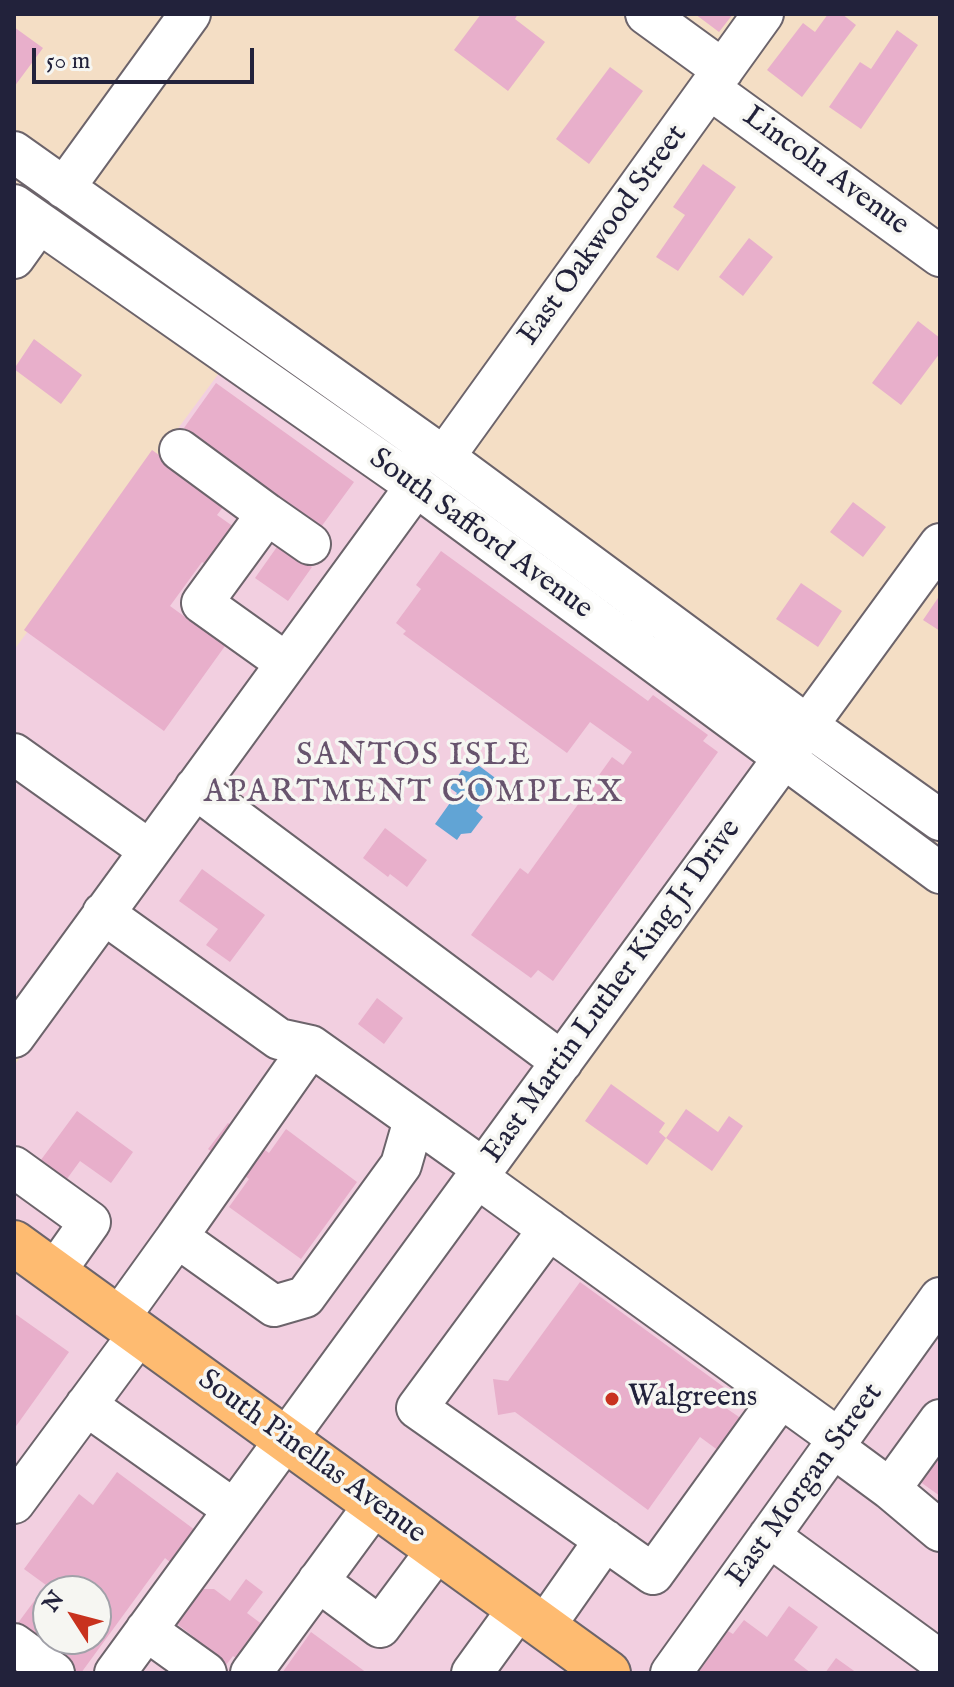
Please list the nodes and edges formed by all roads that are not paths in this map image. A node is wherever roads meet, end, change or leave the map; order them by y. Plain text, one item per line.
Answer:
1 (190, 14) edge
2 (646, 14) edge
3 (763, 14) edge
4 (717, 79) junction
5 (14, 152) edge
6 (64, 188) junction
7 (27, 214) edge
8 (940, 256) edge
9 (14, 258) edge
10 (180, 450) dead end
11 (444, 457) junction
12 (416, 486) junction
13 (267, 514) junction
14 (310, 544) dead end
15 (940, 544) edge
16 (286, 663) junction
17 (808, 726) junction
18 (14, 754) edge
19 (783, 760) junction
20 (195, 788) junction
21 (940, 820) edge
22 (149, 850) junction
23 (940, 873) edge
24 (103, 913) junction
25 (21, 1012) edge
26 (311, 1046) junction
27 (562, 1062) junction
28 (414, 1120) junction
29 (14, 1167) edge
30 (481, 1174) junction
31 (549, 1229) junction
32 (177, 1237) junction
33 (26, 1255) edge
34 (940, 1298) edge
35 (129, 1326) junction
36 (770, 1388) junction
37 (86, 1405) junction
38 (940, 1420) edge
39 (284, 1438) junction
40 (836, 1443) junction
41 (890, 1489) junction
42 (14, 1503) edge
43 (375, 1504) junction
44 (233, 1509) junction
45 (940, 1531) edge
46 (769, 1536) junction
47 (605, 1540) junction
48 (438, 1549) junction
49 (318, 1581) junction
50 (532, 1618) junction
51 (146, 1630) junction
52 (14, 1644) edge
53 (915, 1657) edge
54 (478, 1671) edge
55 (54, 1673) edge
56 (115, 1673) edge
57 (206, 1673) edge
58 (251, 1673) edge
59 (608, 1673) edge
60 (671, 1673) edge

1 - 6 street
2 - 4 street, Lincoln Avenue
3 - 4 street, East Oakwood Street
4 - 8 street, Lincoln Avenue
4 - 11 street, East Oakwood Street
5 - 6 street, South Safford Avenue
6 - 11 street, South Safford Avenue
7 - 9 street
7 - 12 street, South Safford Avenue
10 - 13 street
11 - 17 street, South Safford Avenue
12 - 16 street
12 - 19 street, South Safford Avenue
13 - 14 street
13 - 16 street
15 - 17 street, East Martin Luther King Jr Drive
16 - 20 street
17 - 19 street, East Martin Luther King Jr Drive
17 - 21 street, South Safford Avenue
18 - 22 street
19 - 23 street, South Safford Avenue
19 - 27 street, East Martin Luther King Jr Drive
20 - 22 street
20 - 27 street
22 - 24 street
24 - 25 street
24 - 26 street
26 - 28 street
26 - 32 street
27 - 30 street, East Martin Luther King Jr Drive
28 - 30 street
28 - 32 street
29 - 33 street
30 - 31 street
30 - 39 street, East Martin Luther King Jr Drive
31 - 36 street
31 - 47 street
32 - 35 street
33 - 35 main road, South Pinellas Avenue
34 - 40 street, East Morgan Street
35 - 37 street
35 - 39 main road, South Pinellas Avenue
36 - 40 street
36 - 47 street
37 - 42 street
37 - 44 street
38 - 41 street
39 - 43 main road, South Pinellas Avenue
39 - 44 street, East Martin Luther King Jr Drive
40 - 41 street
40 - 46 street, East Morgan Street
41 - 45 street
43 - 48 main road, South Pinellas Avenue
43 - 49 street
44 - 51 street, East Martin Luther King Jr Drive
46 - 53 street
46 - 60 street, East Morgan Street
47 - 50 street
48 - 49 street
48 - 50 main road, South Pinellas Avenue
49 - 58 street
50 - 54 street
50 - 59 main road, South Pinellas Avenue
51 - 56 street, East Martin Luther King Jr Drive
51 - 57 street
52 - 55 street

